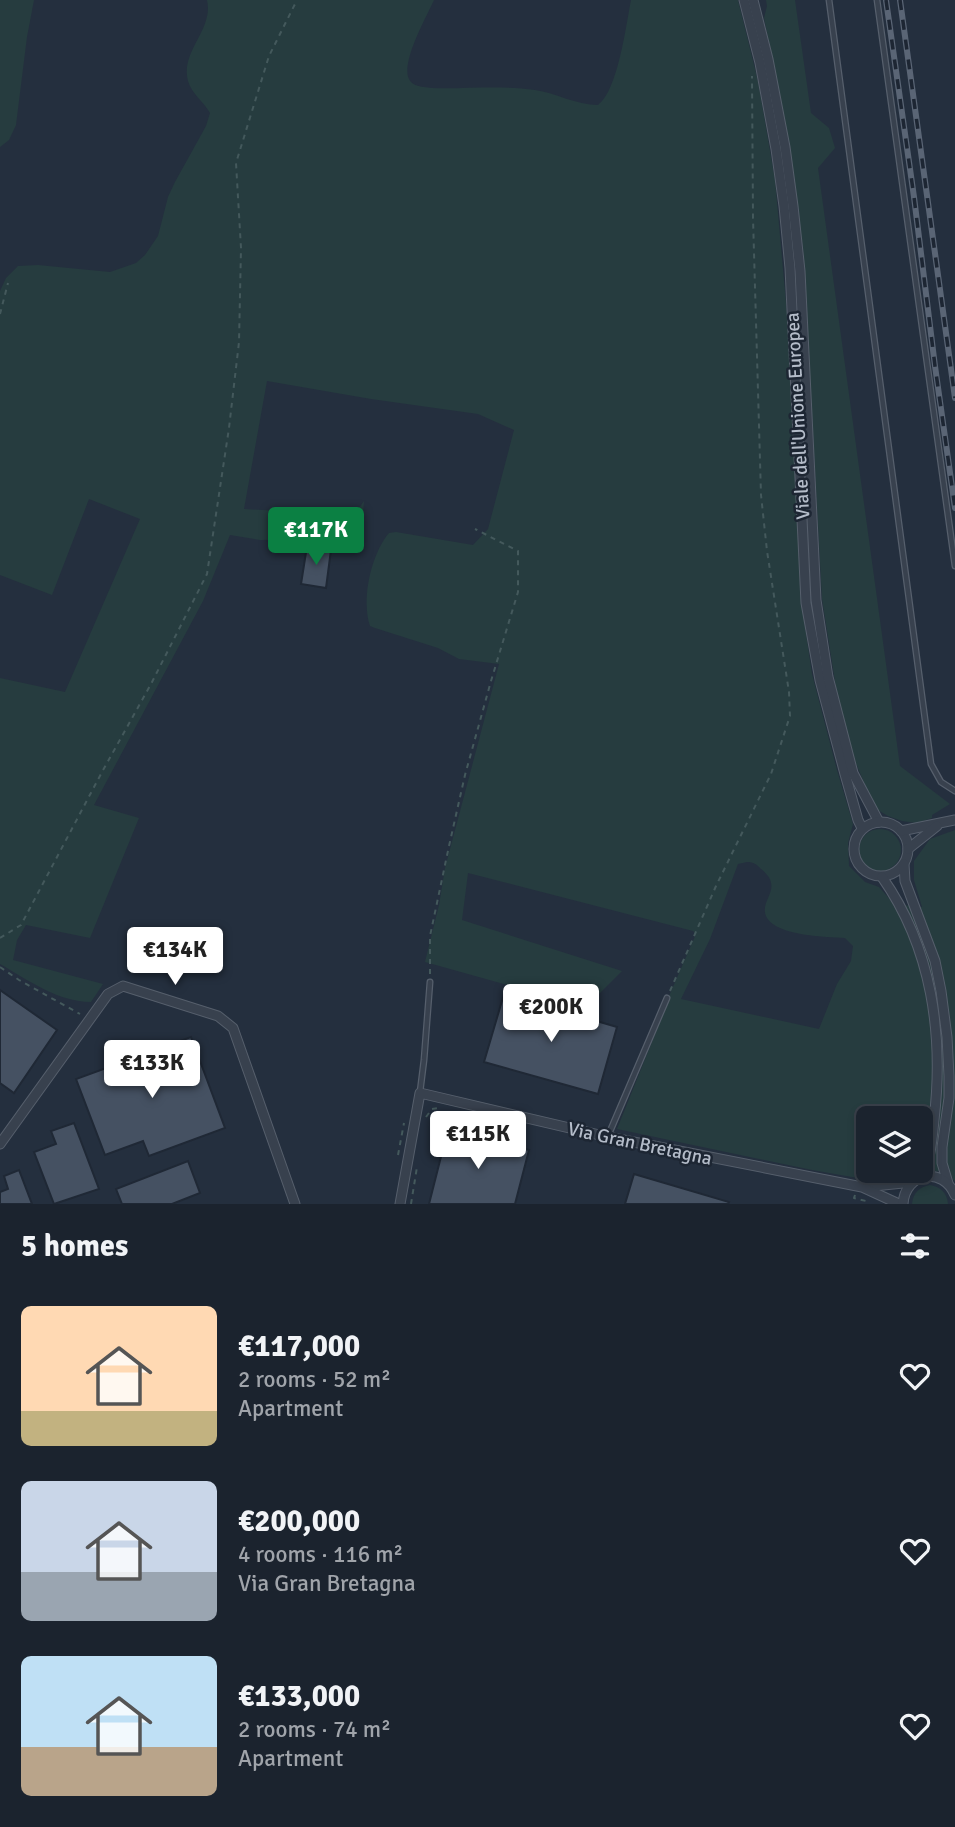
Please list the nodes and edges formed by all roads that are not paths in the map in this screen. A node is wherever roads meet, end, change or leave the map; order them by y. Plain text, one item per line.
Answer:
1 (744, 0) edge
2 (753, 0) edge
3 (828, 0) edge
4 (877, 0) edge
5 (955, 566) edge
6 (955, 791) edge
7 (955, 820) edge
8 (879, 822) junction
9 (940, 823) junction
10 (862, 828) junction
11 (901, 831) junction
12 (908, 849) junction
13 (904, 864) junction
14 (882, 877) junction
15 (430, 982) road end
16 (667, 998) road end
17 (419, 1093) junction
18 (933, 1127) edge
19 (608, 1137) junction
20 (0, 1144) edge
21 (933, 1176) edge
22 (890, 1183) edge
23 (913, 1183) edge
24 (948, 1183) junction
25 (862, 1187) junction
26 (955, 1195) edge
27 (295, 1204) edge
28 (400, 1204) edge
29 (901, 1204) edge

1 - 10 street, Viale dell'Unione Europea
2 - 8 street, Viale dell'Unione Europea
3 - 6 lane
4 - 5 lane
7 - 9 street
8 - 10 street
8 - 11 street
9 - 11 street
9 - 12 street
10 - 14 street
11 - 12 street
12 - 13 street
13 - 14 street
13 - 24 street
14 - 18 street
15 - 17 lane
16 - 19 lane
17 - 19 street, Via Gran Bretagna
17 - 28 street
19 - 25 street, Via Gran Bretagna
20 - 27 street
21 - 24 street
22 - 25 street, Via Gran Bretagna
23 - 29 street
24 - 26 street
25 - 29 street, Via Gran Bretagna

